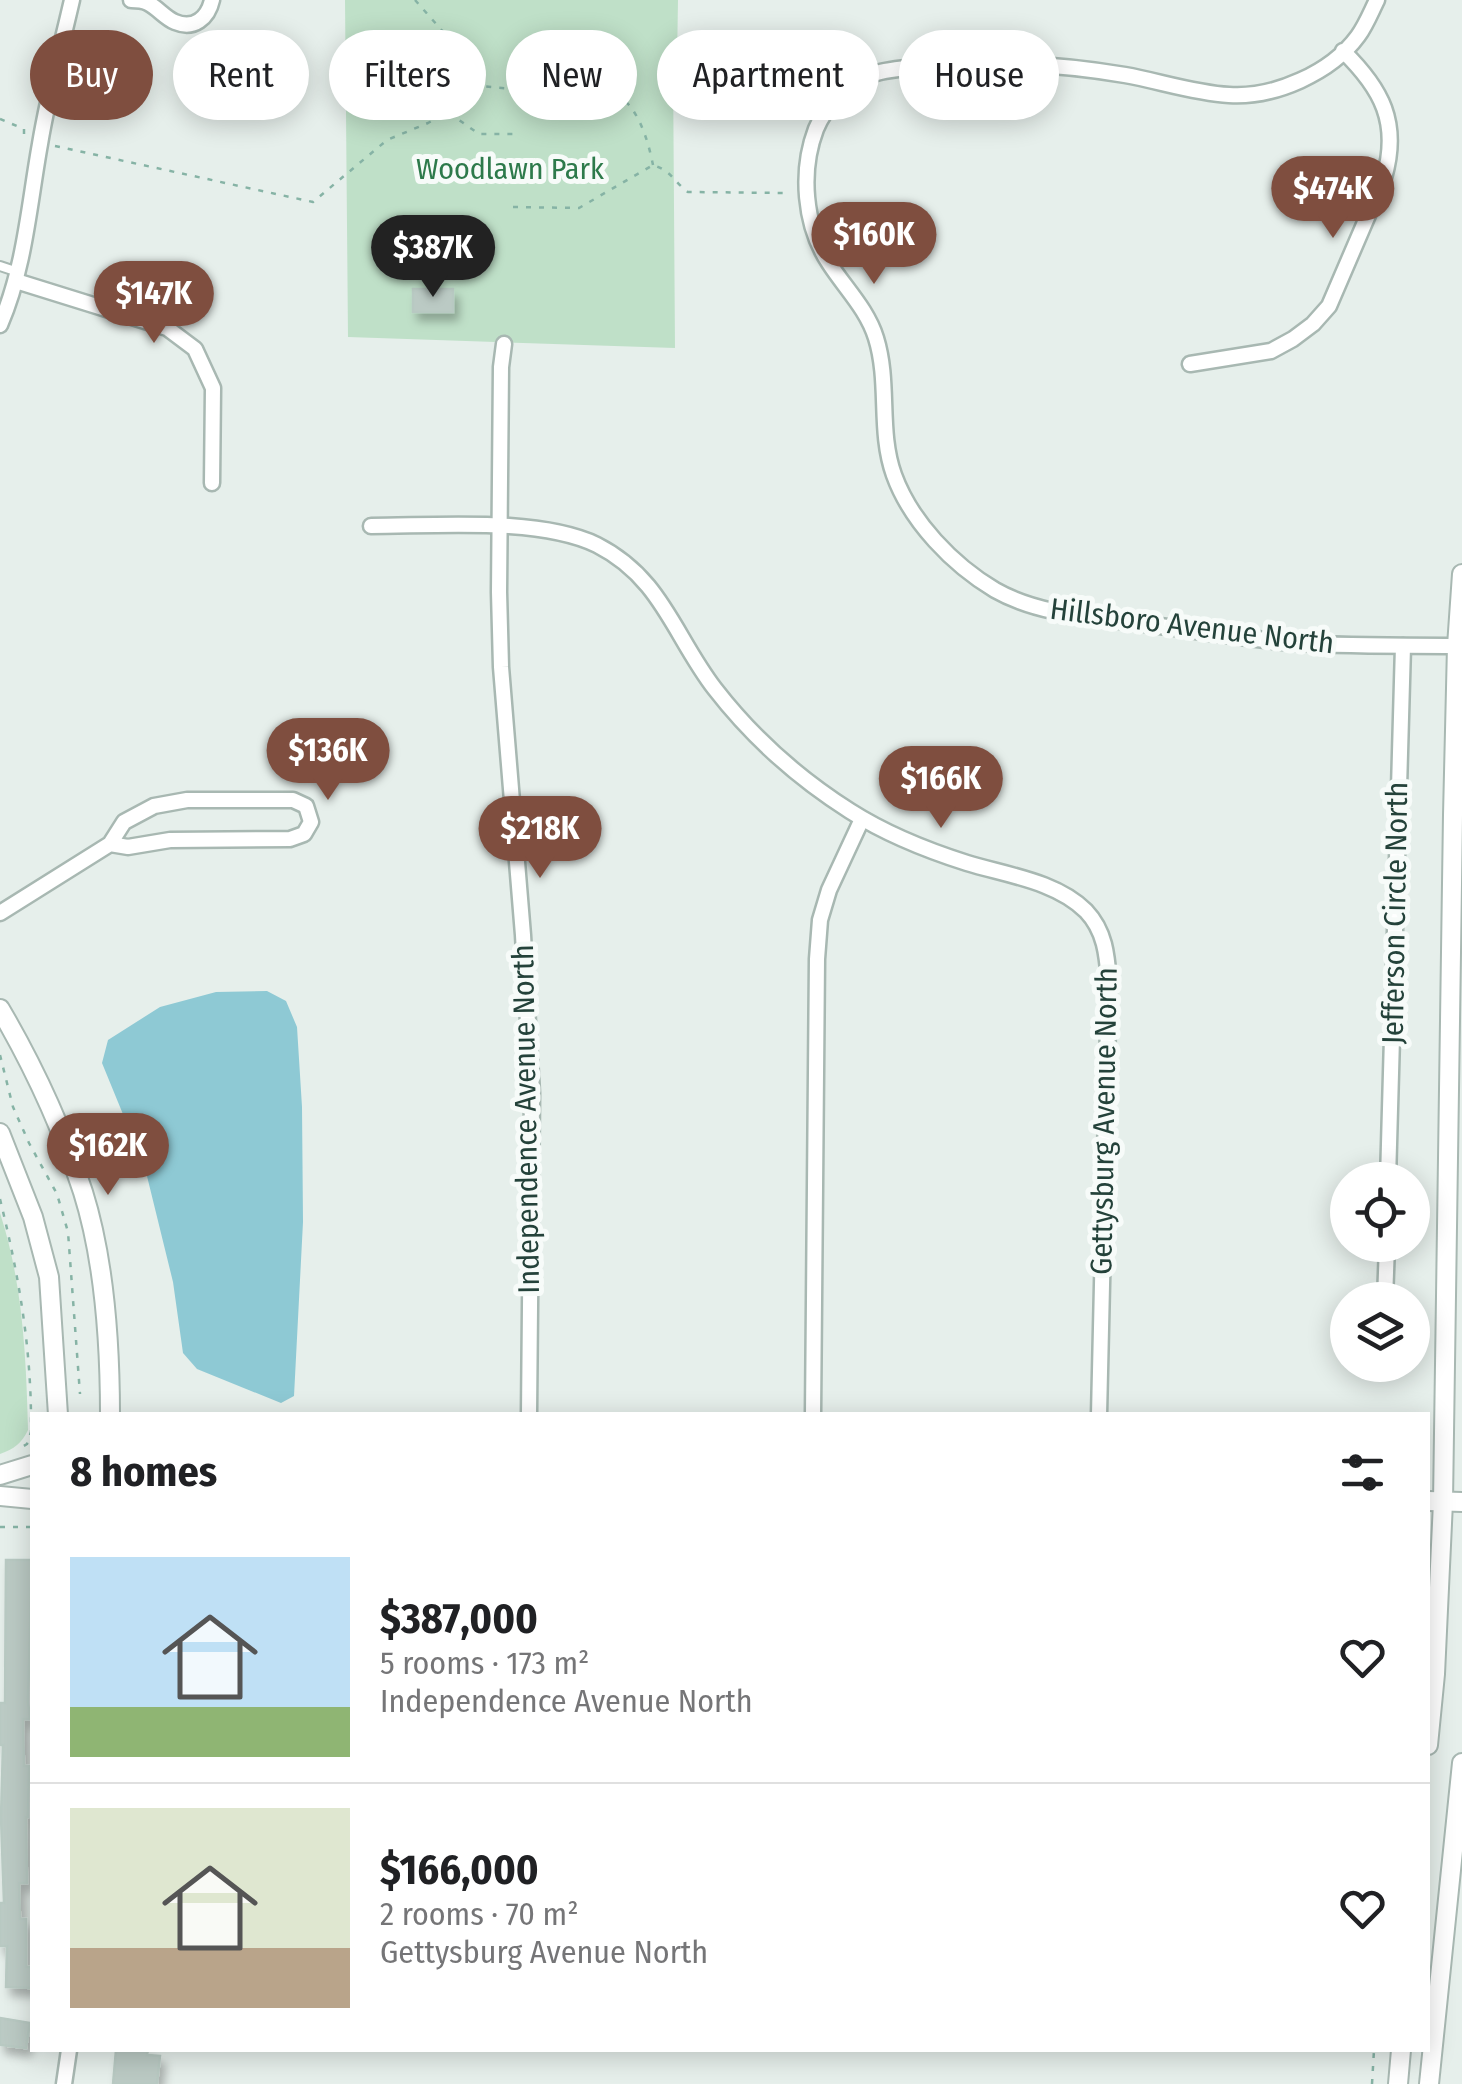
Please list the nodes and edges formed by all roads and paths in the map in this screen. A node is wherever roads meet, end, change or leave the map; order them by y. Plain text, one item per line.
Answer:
1 (72, 0) edge
2 (212, 0) edge
3 (415, 0) edge
4 (1376, 0) edge
5 (142, 1) edge
6 (442, 30) edge
7 (1343, 51) junction
8 (486, 86) edge
9 (0, 119) edge
10 (433, 120) edge
11 (459, 120) edge
12 (513, 134) dead end
13 (40, 143) junction
14 (653, 165) junction
15 (806, 194) junction
16 (513, 207) dead end
17 (0, 266) edge
18 (17, 276) junction
19 (0, 325) edge
20 (504, 344) dead end
21 (1190, 364) dead end
22 (212, 483) dead end
23 (372, 526) dead end
24 (500, 526) junction
25 (1462, 574) edge
26 (1404, 646) junction
27 (1460, 646) edge
28 (862, 819) junction
29 (110, 844) junction
30 (0, 913) edge
31 (0, 1009) edge
32 (0, 1133) edge
33 (1389, 1162) edge
34 (0, 1199) edge
35 (80, 1394) dead end
36 (58, 1405) edge
37 (110, 1412) edge
38 (529, 1412) edge
39 (812, 1412) edge
40 (1100, 1412) edge
41 (16, 1452) dead end
42 (30, 1467) edge
43 (0, 1475) edge
44 (0, 1496) edge
45 (30, 1499) edge
46 (1444, 1502) edge
47 (0, 1527) edge
48 (30, 1528) edge
49 (1430, 1725) edge
50 (1462, 1763) edge
51 (69, 2052) edge
52 (1374, 2052) edge
53 (1401, 2052) edge
54 (64, 2084) edge
55 (1372, 2084) edge
56 (1398, 2084) edge
57 (1429, 2084) edge

1 - 13 street
2 - 5 street
3 - 6 path
4 - 7 street, Hillsboro Avenue North
7 - 15 street, Hillsboro Avenue North
7 - 21 street
8 - 14 path
9 - 13 path
10 - 13 path
11 - 12 path
13 - 18 street
14 - 15 path
14 - 16 path
15 - 26 street, Hillsboro Avenue North
17 - 18 lane
18 - 19 street
18 - 22 street
20 - 24 street, Independence Avenue North
23 - 24 street, Gettysburg Avenue North
24 - 28 street, Gettysburg Avenue North
24 - 38 street, Independence Avenue North
25 - 27 street
26 - 27 street, Hillsboro Avenue North
26 - 33 street, Jefferson Circle North
27 - 46 street
28 - 39 street
28 - 40 street, Gettysburg Avenue North
29 - 29 street
29 - 30 street
31 - 37 street
32 - 36 street
34 - 41 path
35 - 36 path
42 - 43 street
44 - 45 street
46 - 49 street
47 - 48 path
50 - 57 street
51 - 54 street
52 - 55 path
53 - 56 street

